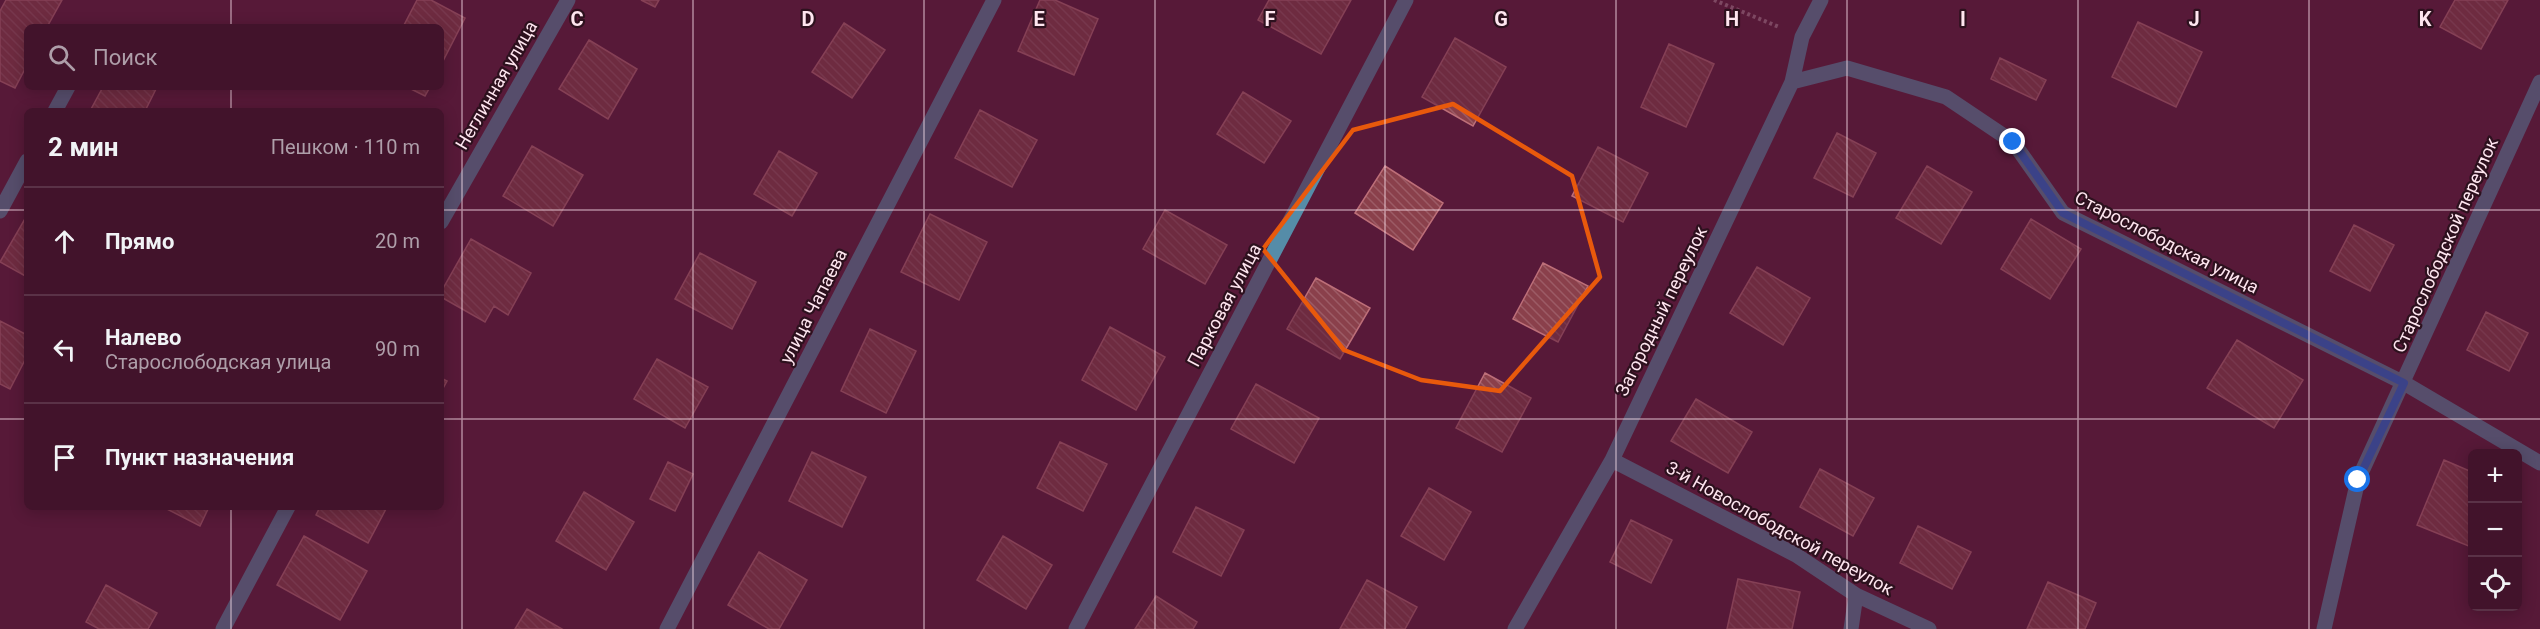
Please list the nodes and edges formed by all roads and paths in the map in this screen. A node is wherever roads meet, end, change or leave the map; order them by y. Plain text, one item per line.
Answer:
1 (568, 0) edge
2 (994, 0) edge
3 (1406, 0) edge
4 (1714, 0) edge
5 (1821, 0) edge
6 (1802, 37) junction
7 (1792, 82) junction
8 (2540, 82) edge
9 (66, 90) edge
10 (57, 108) edge
11 (24, 167) edge
12 (0, 211) edge
13 (444, 217) edge
14 (2404, 383) junction
15 (1612, 460) junction
16 (2540, 463) edge
17 (286, 510) edge
18 (1856, 595) junction
19 (223, 629) edge
20 (667, 629) edge
21 (1076, 629) edge
22 (1515, 629) edge
23 (1851, 629) edge
24 (1929, 629) edge
25 (2324, 629) edge

1 - 13 street, Неглинная улица
2 - 20 street, улица Чапаева
3 - 21 street, Парковая улица
4 - 6 path
5 - 6 street, Загородный переулок
6 - 7 street, Загородный переулок
7 - 14 street, Старослободская улица
7 - 15 street, Загородный переулок
8 - 14 street, Старослободской переулок
9 - 10 street
11 - 12 street
14 - 16 street, Старослободская улица
14 - 25 street, Старослободской переулок
15 - 18 street, 3-й Новослободской переулок
15 - 22 street, Загородный переулок
17 - 19 street
18 - 23 street
18 - 24 street, 3-й Новослободской переулок

